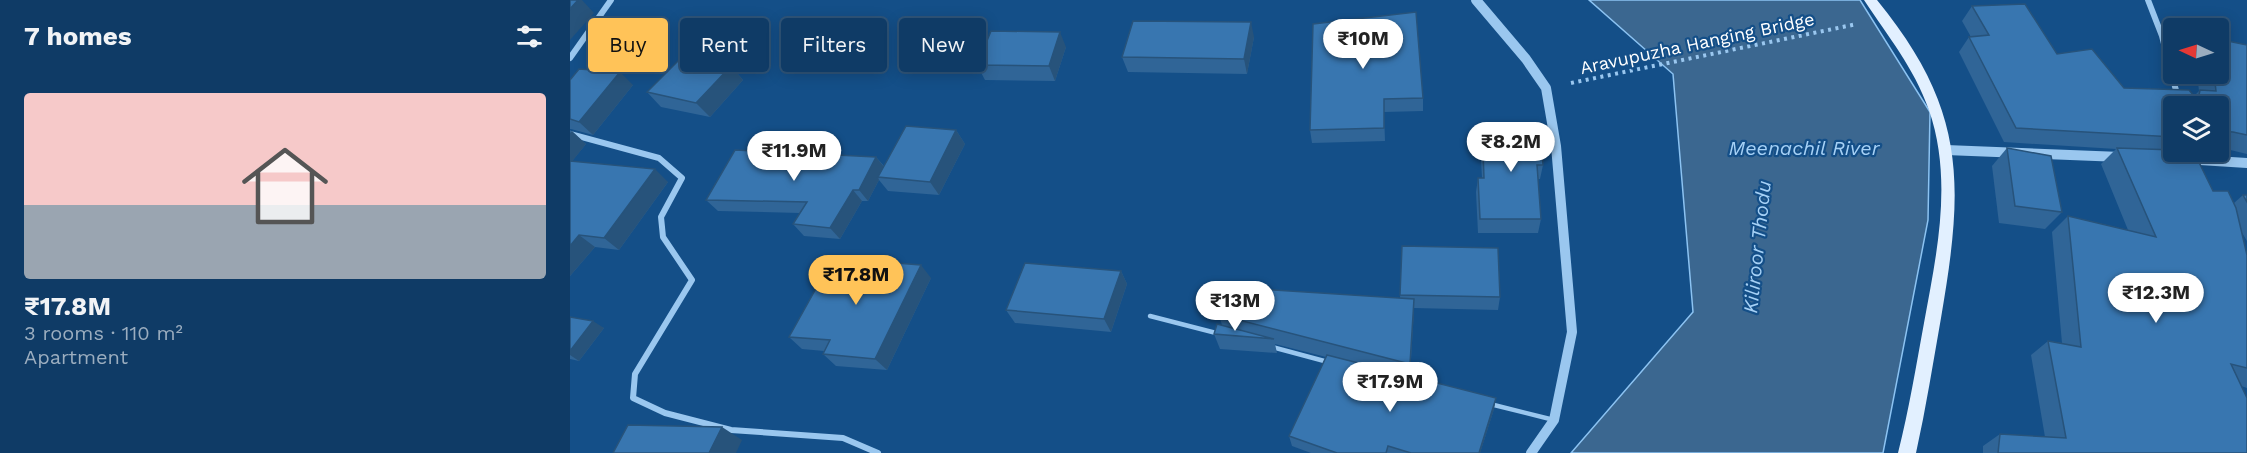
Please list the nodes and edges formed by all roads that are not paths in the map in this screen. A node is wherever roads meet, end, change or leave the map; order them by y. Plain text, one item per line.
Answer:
1 (611, 0) edge
2 (1476, 0) edge
3 (1870, 0) edge
4 (2148, 0) edge
5 (570, 58) edge
6 (2177, 96) edge
7 (570, 134) edge
8 (1946, 150) junction
9 (2134, 157) edge
10 (2229, 160) edge
11 (2194, 162) edge
12 (2247, 163) edge
13 (2197, 170) edge
14 (1150, 316) dead end
15 (1231, 337) edge
16 (1266, 346) edge
17 (1335, 364) edge
18 (1485, 402) edge
19 (1554, 420) junction
20 (878, 453) edge
21 (1531, 453) edge
22 (1907, 453) edge

1 - 5 street
2 - 19 street
3 - 8 main road
4 - 6 street
7 - 20 street
8 - 9 street
8 - 22 main road
10 - 12 street
11 - 13 street
14 - 15 lane
16 - 17 lane
18 - 19 lane
19 - 21 street

